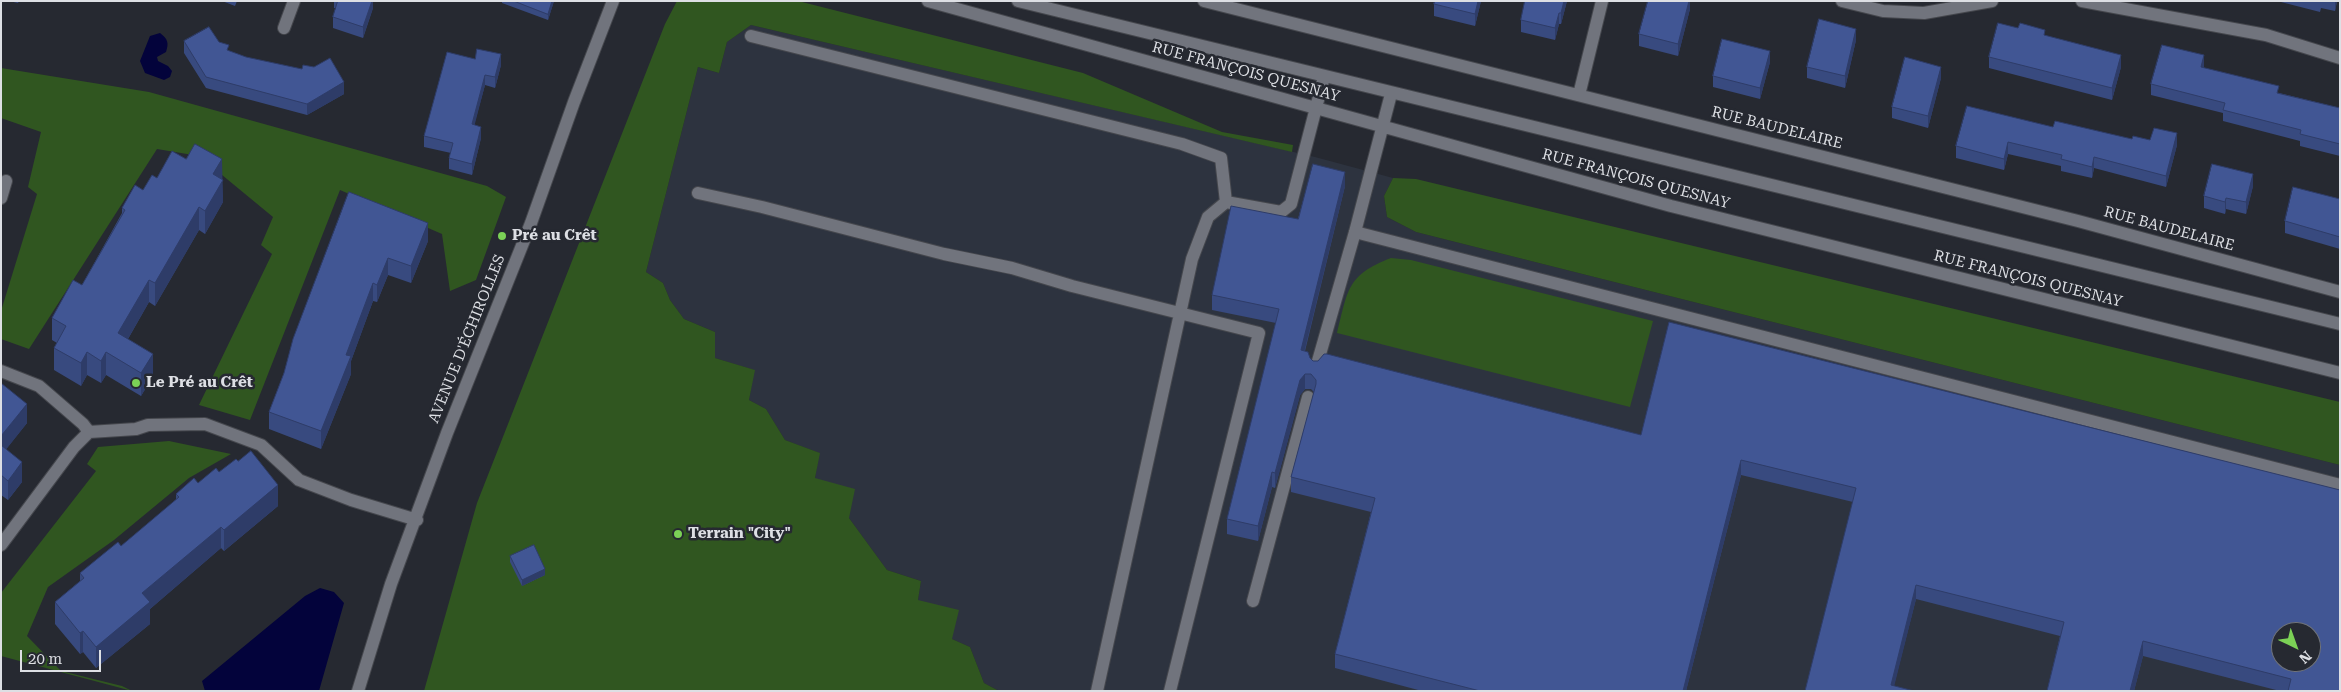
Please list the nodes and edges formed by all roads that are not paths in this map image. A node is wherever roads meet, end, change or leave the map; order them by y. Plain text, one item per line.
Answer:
1 (294, 1) edge
2 (613, 1) edge
3 (928, 1) edge
4 (1018, 1) edge
5 (1204, 1) edge
6 (1602, 1) edge
7 (1842, 1) edge
8 (1992, 1) edge
9 (2082, 1) edge
10 (284, 28) dead end
11 (751, 36) dead end
12 (2340, 58) edge
13 (1324, 77) junction
14 (1391, 94) junction
15 (1579, 95) junction
16 (1315, 108) junction
17 (1382, 126) junction
18 (6, 181) dead end
19 (698, 193) dead end
20 (1, 198) edge
21 (1226, 202) junction
22 (1355, 232) junction
23 (2340, 292) edge
24 (1181, 313) junction
25 (2340, 324) edge
26 (1316, 368) edge
27 (1, 371) edge
28 (2340, 373) edge
29 (1308, 397) dead end
30 (89, 432) junction
31 (2340, 485) edge
32 (417, 520) junction
33 (1, 545) edge
34 (1253, 601) dead end
35 (358, 691) edge
36 (1097, 691) edge
37 (1170, 691) edge

1 - 10 street
2 - 32 street, AVENUE D'ÉCHIROLLES
3 - 16 street, RUE FRANÇOIS QUESNAY
4 - 13 street, RUE FRANÇOIS QUESNAY
5 - 15 street, RUE BAUDELAIRE
6 - 15 street
7 - 8 street
9 - 12 street
11 - 21 street
13 - 14 street, RUE FRANÇOIS QUESNAY
13 - 16 street
14 - 17 street
14 - 25 street, RUE FRANÇOIS QUESNAY
15 - 23 street, RUE BAUDELAIRE
16 - 17 street, RUE FRANÇOIS QUESNAY
16 - 21 street
17 - 22 street
17 - 28 street, RUE FRANÇOIS QUESNAY
18 - 20 street
19 - 24 street
21 - 24 street
22 - 26 street
22 - 31 street
24 - 36 street
24 - 37 street
27 - 30 street
29 - 34 street
30 - 32 street
30 - 33 street
32 - 35 street, AVENUE D'ÉCHIROLLES

